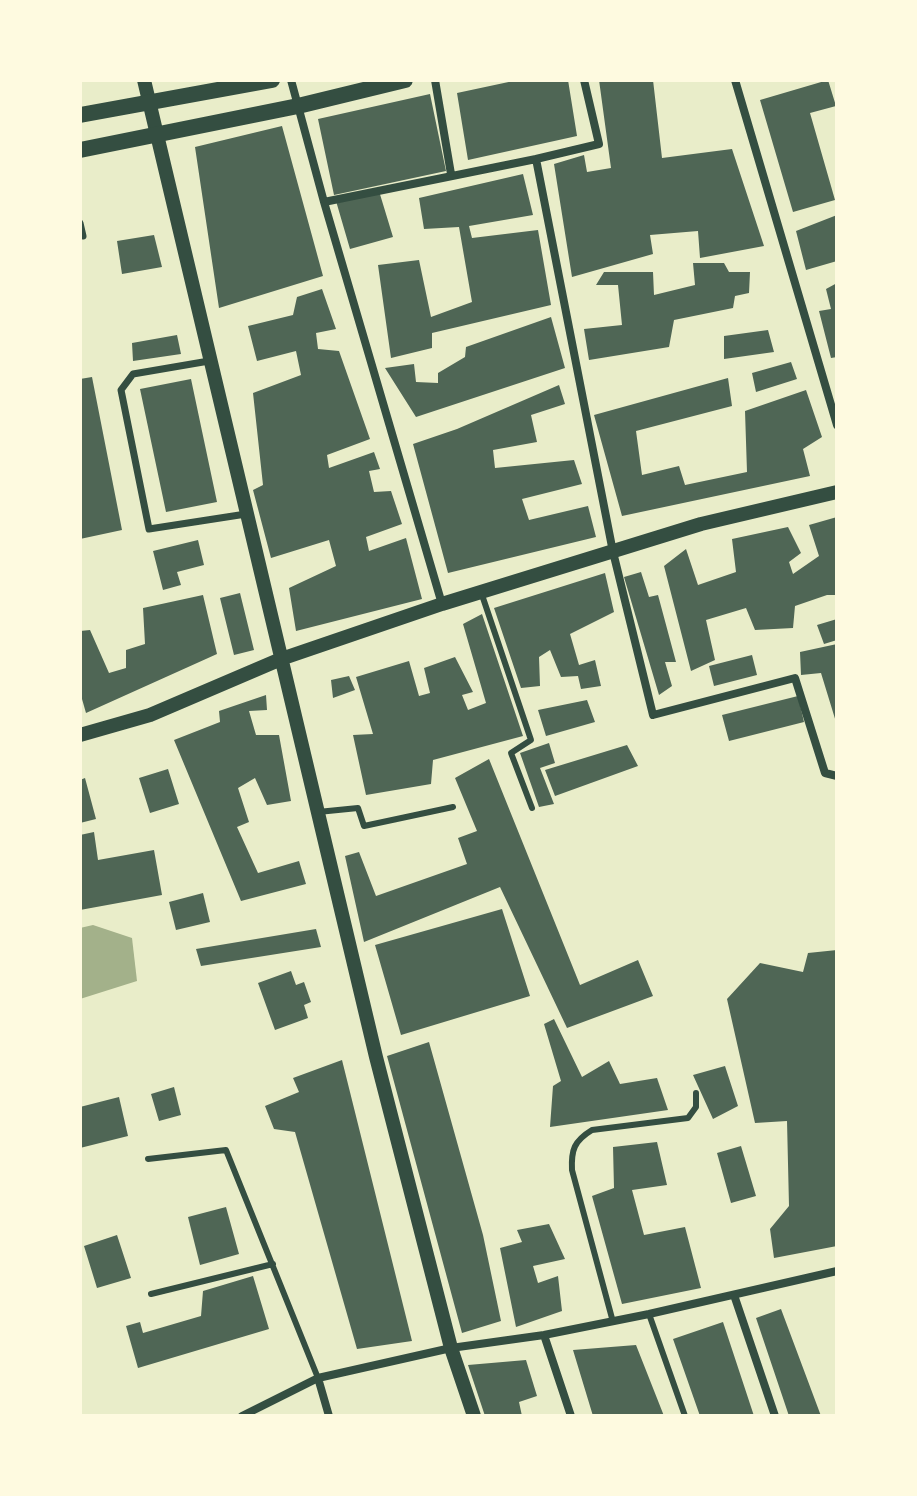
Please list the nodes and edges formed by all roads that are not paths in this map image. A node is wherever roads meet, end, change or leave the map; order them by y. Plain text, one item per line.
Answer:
1 (144, 80) edge
2 (272, 80) edge
3 (291, 80) edge
4 (405, 80) edge
5 (435, 80) edge
6 (584, 80) edge
7 (735, 80) edge
8 (149, 103) junction
9 (298, 106) junction
10 (80, 115) edge
11 (156, 135) junction
12 (80, 150) edge
13 (536, 159) junction
14 (451, 174) junction
15 (324, 202) junction
16 (80, 223) edge
17 (83, 236) dead end
18 (209, 361) junction
19 (837, 425) edge
20 (837, 492) edge
21 (246, 514) junction
22 (613, 552) junction
23 (481, 592) junction
24 (442, 604) junction
25 (281, 659) junction
26 (80, 735) edge
27 (837, 776) edge
28 (453, 807) dead end
29 (532, 808) dead end
30 (318, 812) junction
31 (696, 1093) dead end
32 (148, 1159) dead end
33 (273, 1264) junction
34 (837, 1271) edge
35 (151, 1294) dead end
36 (734, 1295) junction
37 (649, 1314) junction
38 (613, 1322) junction
39 (544, 1335) junction
40 (451, 1348) junction
41 (318, 1378) junction
42 (242, 1416) edge
43 (329, 1416) edge
44 (474, 1416) edge
45 (571, 1416) edge
46 (685, 1416) edge
47 (775, 1416) edge

1 - 8 street
2 - 8 main road
3 - 9 street
4 - 9 main road
5 - 14 street
6 - 13 street
7 - 19 street
8 - 10 main road
8 - 11 street
9 - 11 main road
9 - 15 street
11 - 12 main road
11 - 18 street
13 - 14 street
13 - 22 street
14 - 15 street
15 - 24 street
16 - 17 street
18 - 21 street
18 - 21 street
20 - 22 street
21 - 25 street
22 - 23 street
22 - 27 street
23 - 24 street
23 - 29 lane
24 - 25 street
25 - 26 street
25 - 30 street
28 - 30 lane
30 - 40 street
31 - 38 lane
32 - 33 lane
33 - 35 lane
33 - 41 lane
34 - 36 street
36 - 37 street
36 - 47 street
37 - 38 street
37 - 46 lane
38 - 39 street
39 - 40 street
39 - 45 street
40 - 41 street
40 - 44 street
41 - 42 street
41 - 43 street

